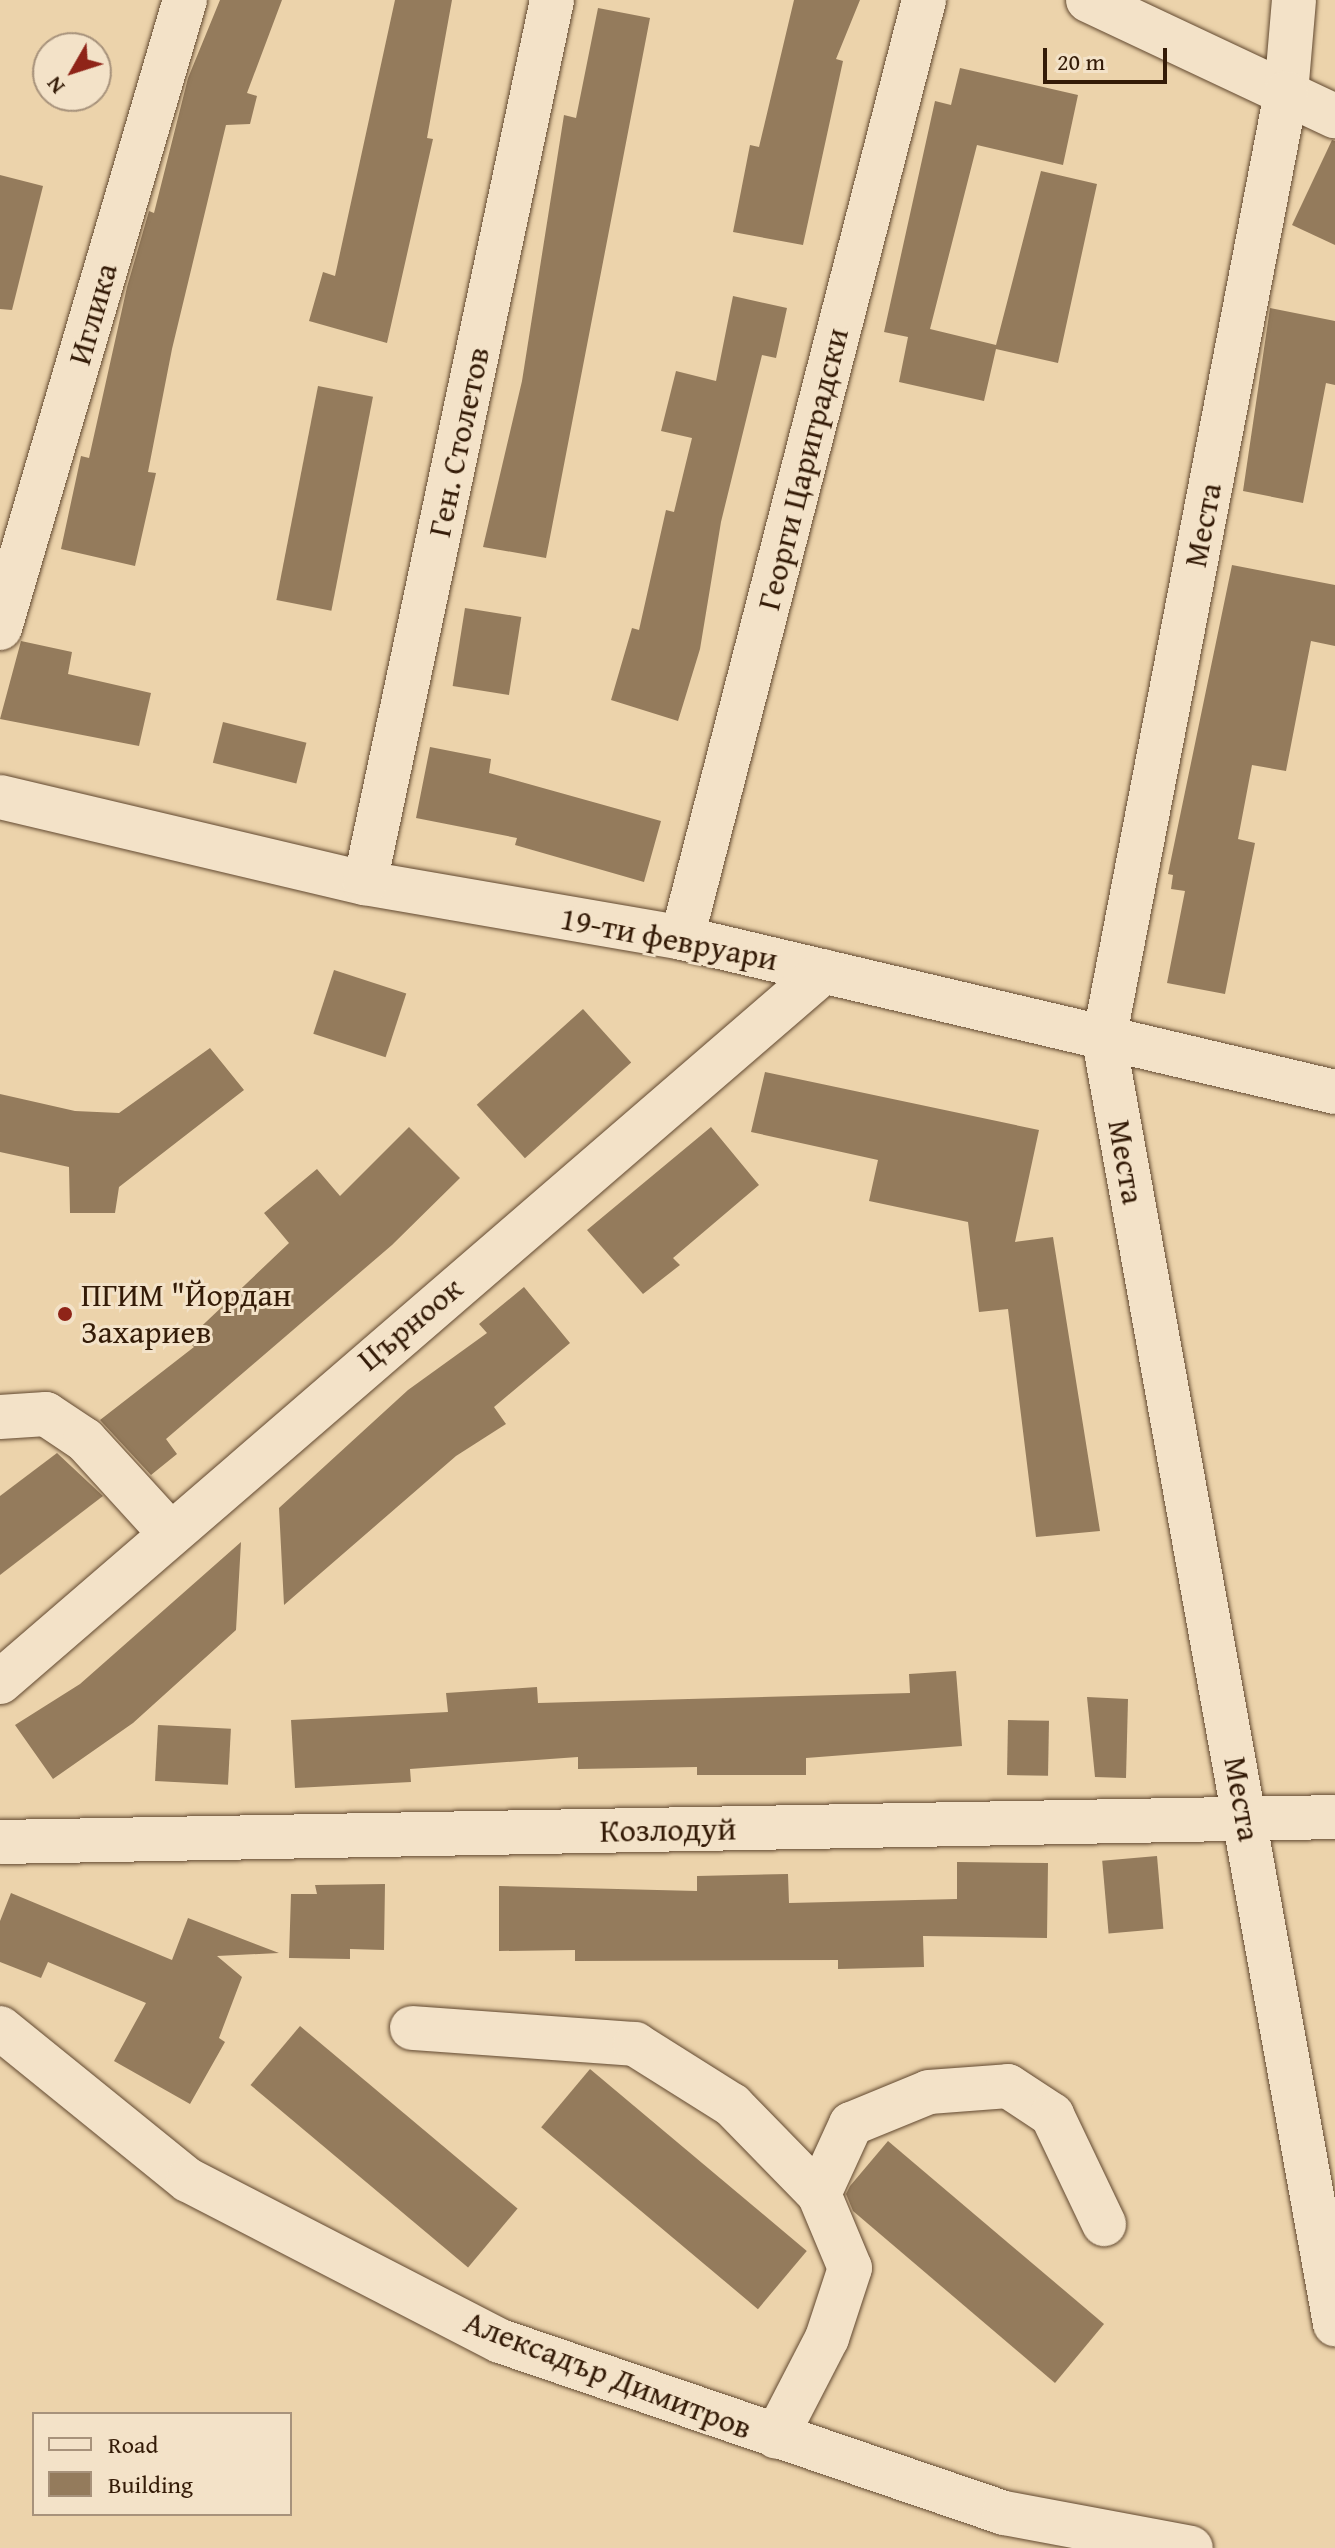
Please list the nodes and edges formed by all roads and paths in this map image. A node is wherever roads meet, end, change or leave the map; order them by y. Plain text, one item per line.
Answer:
1 (185, 0) edge
2 (552, 0) edge
3 (924, 0) edge
4 (1088, 0) edge
5 (1294, 0) edge
6 (1286, 93) junction
7 (1335, 116) edge
8 (0, 628) edge
9 (0, 797) edge
10 (365, 883) junction
11 (682, 938) junction
12 (824, 971) junction
13 (1104, 1040) junction
14 (1335, 1092) edge
15 (0, 1417) edge
16 (168, 1531) junction
17 (0, 1682) edge
18 (1335, 1817) edge
19 (1246, 1820) junction
20 (0, 1842) edge
21 (0, 2028) edge
22 (412, 2028) dead end
23 (819, 2194) junction
24 (1104, 2224) dead end
25 (1335, 2324) edge
26 (776, 2437) junction
27 (1191, 2548) edge

1 - 8 street, Иглика
2 - 10 street, Ген. Столетов
3 - 11 street, Георги Цариградски
4 - 6 street
5 - 6 street, Места
6 - 7 street
6 - 13 street, Места
9 - 10 street, 19-ти февруари
10 - 11 street, 19-ти февруари
11 - 12 street, 19-ти февруари
12 - 13 street, 19-ти февруари
12 - 16 street, Църноок
13 - 14 street, 19-ти февруари
13 - 19 street, Места
15 - 16 street
16 - 17 street, Църноок
18 - 19 street, Козлодуй
19 - 20 street, Козлодуй
19 - 25 street, Места
21 - 26 street, Алексадър Димитров
22 - 23 street
23 - 24 street
23 - 26 street
26 - 27 street, Алексадър Димитров

